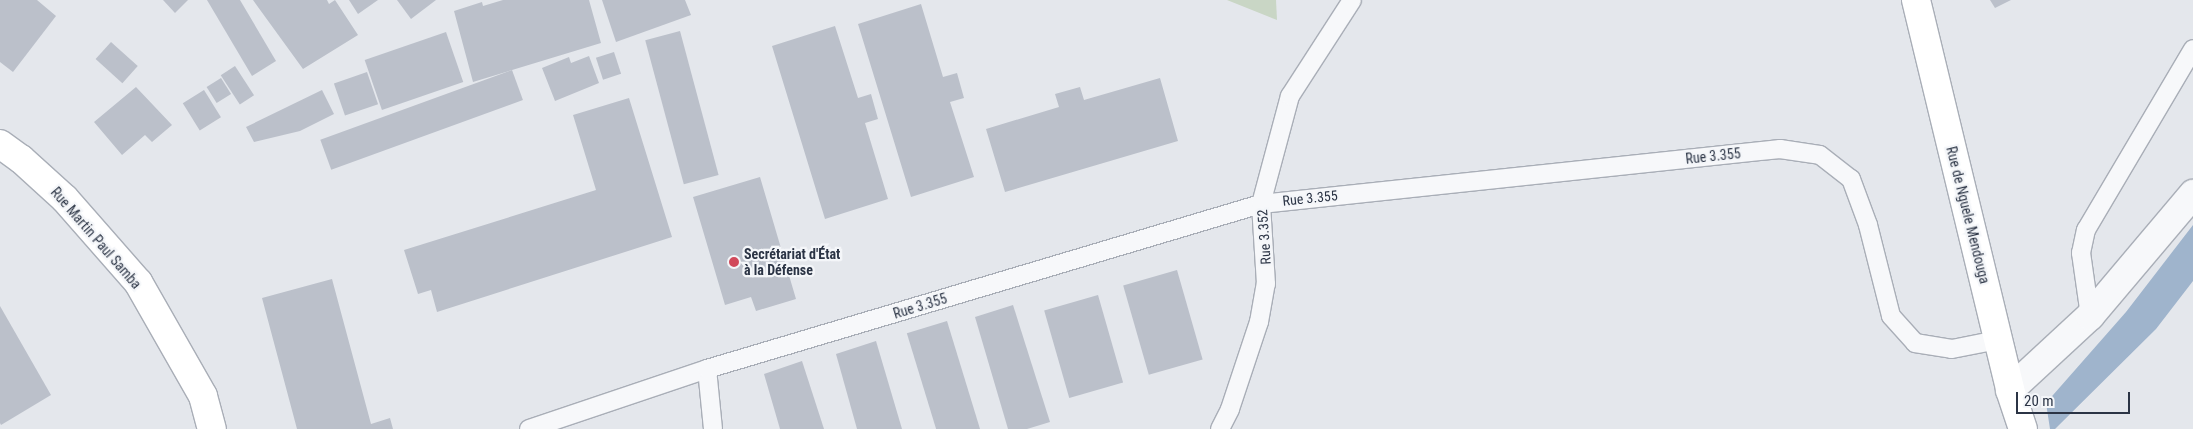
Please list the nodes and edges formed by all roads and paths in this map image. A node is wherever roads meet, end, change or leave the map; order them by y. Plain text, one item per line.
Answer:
1 (1352, 0) edge
2 (1916, 0) edge
3 (2193, 48) edge
4 (0, 144) edge
5 (2193, 194) edge
6 (1261, 204) junction
7 (2090, 316) junction
8 (1998, 340) junction
9 (707, 369) junction
10 (2017, 411) edge
11 (212, 429) edge
12 (529, 429) edge
13 (713, 429) edge
14 (1220, 429) edge

1 - 6 lane, Rue 3.352
2 - 8 street, Rue de Nguele Mendouga
3 - 7 lane
4 - 11 street, Rue Martin Paul Samba
5 - 7 street
6 - 8 lane, Rue 3.355
6 - 9 lane, Rue 3.355
6 - 14 lane, Rue 3.352
7 - 10 street
8 - 10 street, Rue de Nguele Mendouga
9 - 12 lane, Rue 3.355
9 - 13 lane

